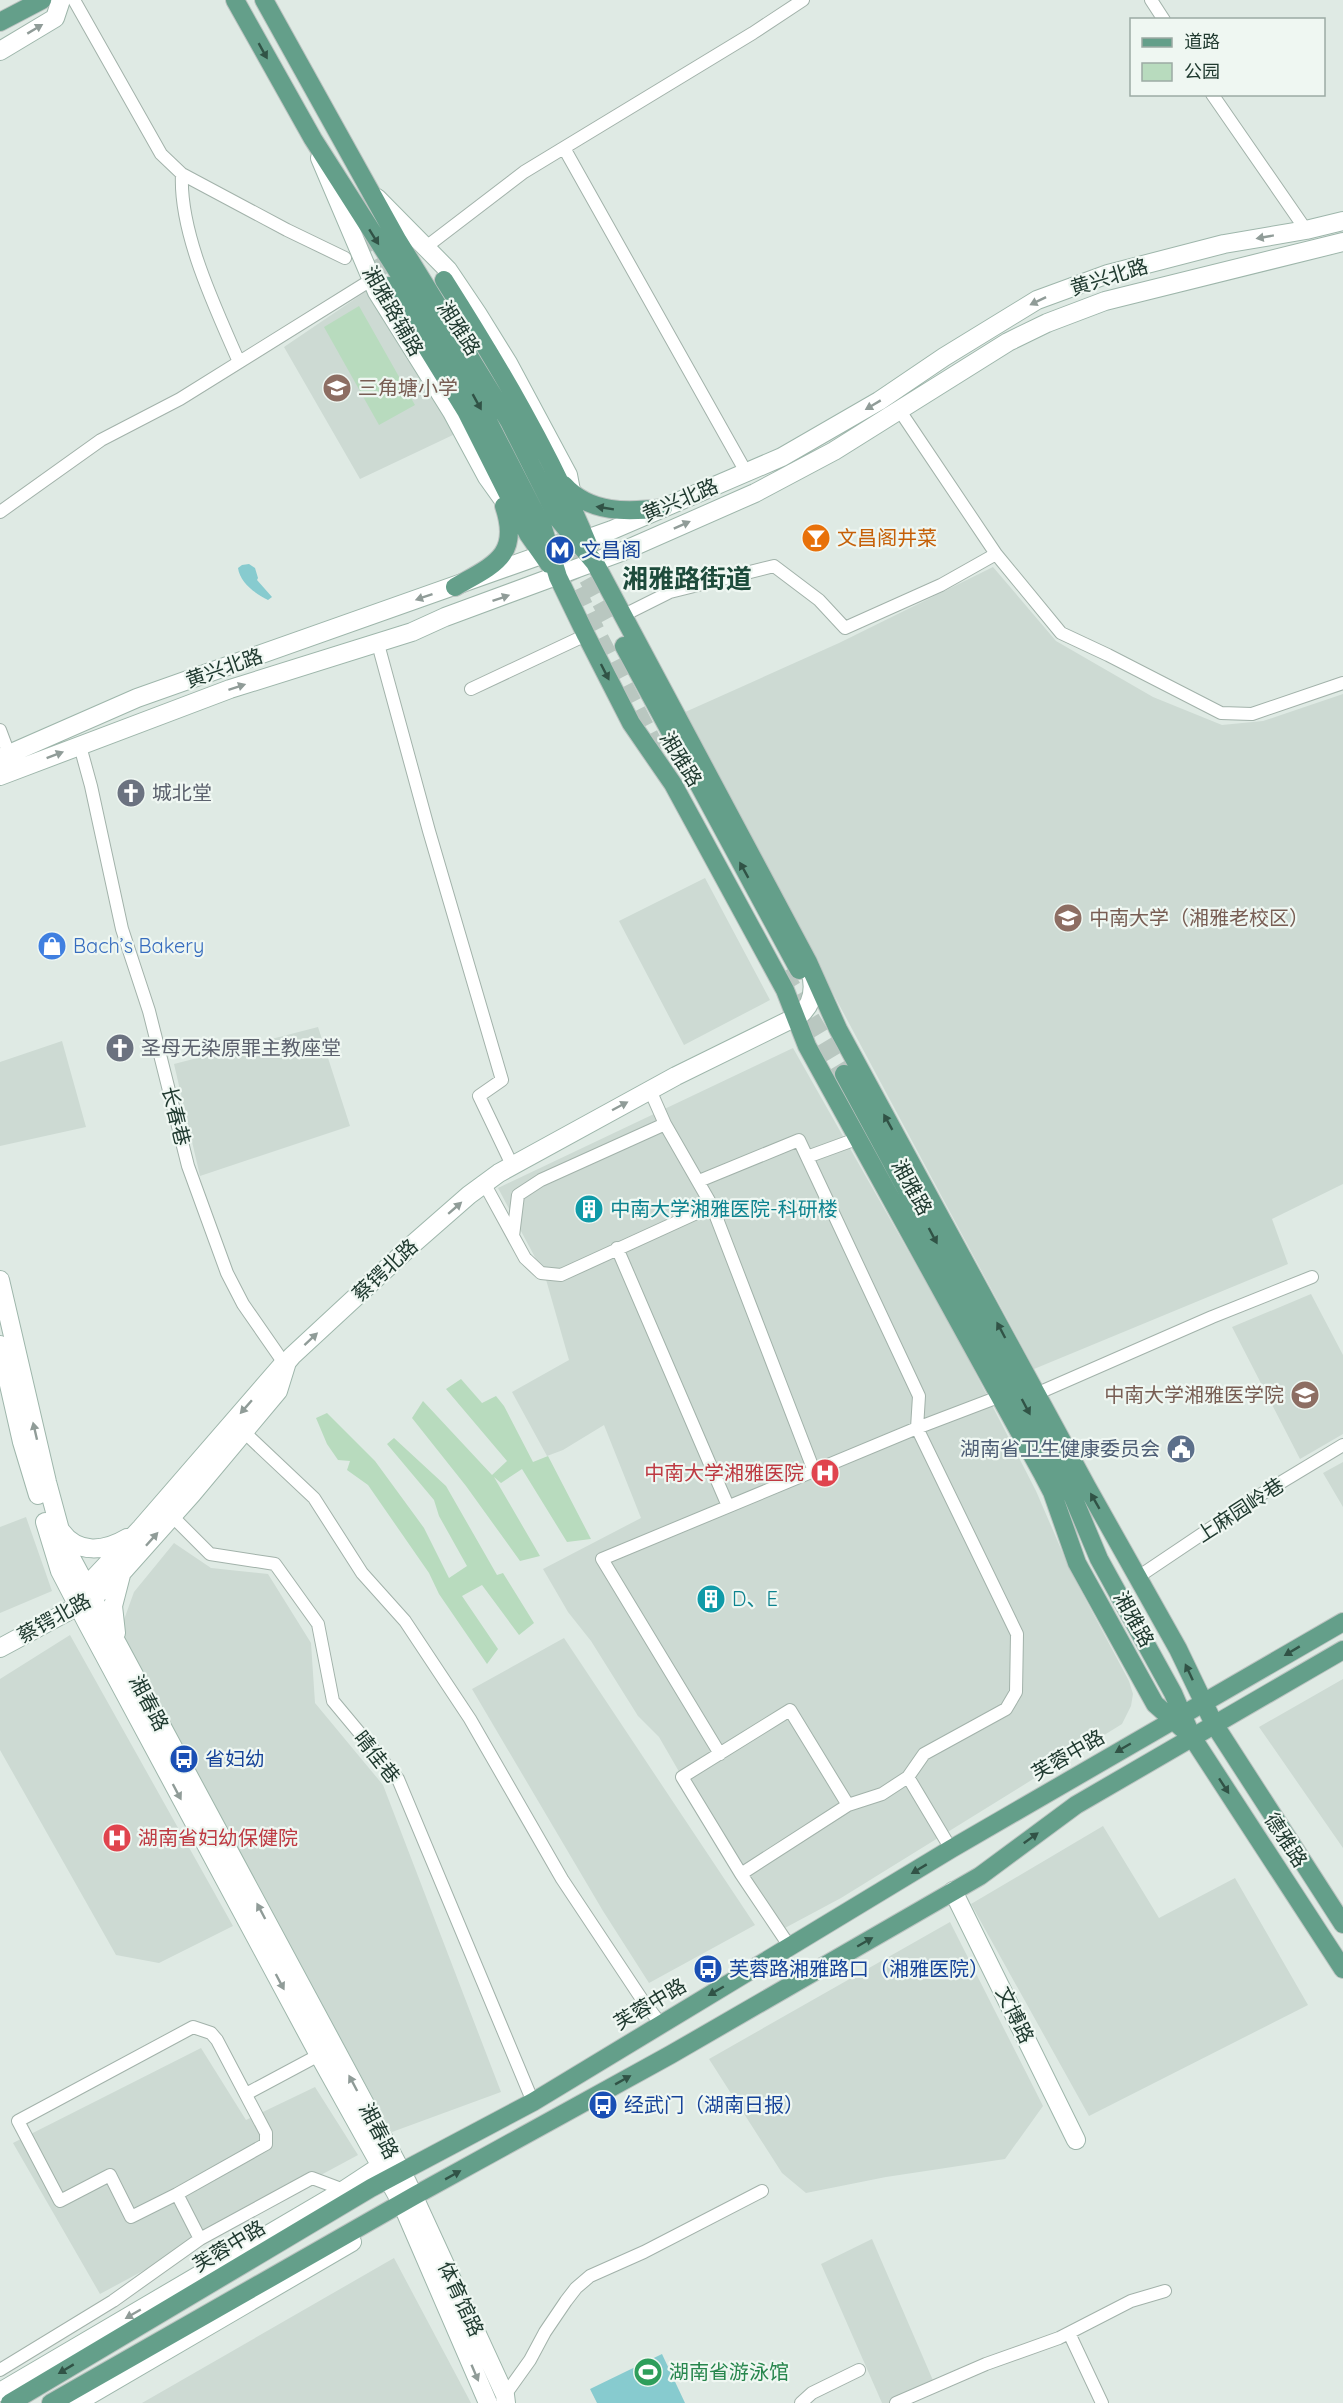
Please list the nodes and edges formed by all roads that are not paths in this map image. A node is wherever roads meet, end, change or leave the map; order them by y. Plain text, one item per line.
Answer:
1 (42, 0) edge
2 (60, 0) edge
3 (74, 0) edge
4 (235, 0) edge
5 (264, 0) edge
6 (803, 0) edge
7 (1151, 0) edge
8 (1163, 18) edge
9 (0, 22) edge
10 (0, 51) edge
11 (1213, 96) edge
12 (313, 140) junction
13 (564, 148) junction
14 (182, 174) junction
15 (372, 193) junction
16 (1343, 221) edge
17 (1306, 230) junction
18 (1343, 242) edge
19 (426, 248) junction
20 (345, 258) dead end
21 (444, 280) dead end
22 (380, 283) junction
23 (239, 362) junction
24 (900, 411) junction
25 (488, 455) junction
26 (746, 472) junction
27 (556, 475) junction
28 (572, 492) junction
29 (501, 496) junction
30 (663, 508) junction
31 (0, 512) edge
32 (577, 517) junction
33 (528, 534) junction
34 (582, 541) junction
35 (547, 554) junction
36 (996, 554) junction
37 (595, 563) junction
38 (558, 577) junction
39 (455, 587) junction
40 (617, 619) junction
41 (586, 635) junction
42 (378, 644) junction
43 (1343, 683) edge
44 (471, 689) dead end
45 (0, 730) edge
46 (80, 746) junction
47 (4, 756) edge
48 (0, 776) edge
49 (808, 962) junction
50 (813, 992) junction
51 (796, 1017) junction
52 (838, 1029) junction
53 (844, 1074) tunnel mouth
54 (650, 1090) junction
55 (665, 1124) junction
56 (859, 1138) junction
57 (807, 1157) junction
58 (512, 1165) junction
59 (699, 1181) junction
60 (484, 1183) junction
61 (712, 1206) junction
62 (513, 1237) junction
63 (617, 1248) junction
64 (1312, 1277) dead end
65 (0, 1280) edge
66 (0, 1345) edge
67 (285, 1364) junction
68 (1036, 1394) junction
69 (1001, 1396) junction
70 (917, 1428) junction
71 (243, 1431) junction
72 (1343, 1445) edge
73 (814, 1471) junction
74 (728, 1506) junction
75 (172, 1516) junction
76 (58, 1526) junction
77 (141, 1528) junction
78 (60, 1571) junction
79 (123, 1572) junction
80 (1138, 1577) junction
81 (82, 1597) junction
82 (49, 1617) junction
83 (1343, 1622) edge
84 (0, 1638) edge
85 (0, 1648) edge
86 (100, 1648) junction
87 (1343, 1650) edge
88 (123, 1654) junction
89 (1204, 1703) junction
90 (1177, 1717) junction
91 (1214, 1724) junction
92 (1192, 1737) junction
93 (720, 1754) junction
94 (908, 1777) junction
95 (848, 1805) junction
96 (951, 1849) junction
97 (741, 1874) junction
98 (953, 1891) junction
99 (1343, 1924) edge
100 (790, 1947) junction
101 (1343, 1969) edge
102 (660, 2023) junction
103 (319, 2055) junction
104 (246, 2094) junction
105 (533, 2102) junction
106 (1076, 2140) dead end
107 (390, 2172) junction
108 (371, 2188) junction
109 (345, 2190) junction
110 (762, 2191) dead end
111 (177, 2194) junction
112 (407, 2203) junction
113 (200, 2239) junction
114 (1165, 2291) dead end
115 (1069, 2333) junction
116 (0, 2370) edge
117 (859, 2370) dead end
118 (0, 2392) edge
119 (500, 2400) edge
120 (10, 2403) edge
121 (51, 2403) edge
122 (76, 2403) edge
123 (801, 2403) edge
124 (896, 2403) edge
125 (1102, 2403) edge

1 - 9 main road
10 -> 2 main road
3 - 14 street
4 -> 12 main road, 湘雅路
5 - 15 main road, 湘雅路
6 - 13 street
7 - 8 street
11 - 17 street
12 - 22 main road, 湘雅路辅路
12 -> 35 main road, 湘雅路
13 - 19 street
13 - 26 street
14 - 20 street
14 - 23 street
15 - 19 main road
15 - 34 main road, 湘雅路
16 - 17 main road, 黄兴北路
17 -> 26 main road, 黄兴北路
18 - 24 main road, 黄兴北路
19 - 28 main road
21 - 27 main road
22 - 23 street
22 - 25 main road
22 - 29 main road, 湘雅路辅路
23 - 31 street
24 - 36 street
37 -> 24 main road, 黄兴北路
25 - 29 main road
25 - 33 main road
26 - 30 main road, 黄兴北路
27 - 28 main road
27 - 32 main road
30 -> 28 main road
28 - 32 main road
29 - 33 main road, 湘雅路辅路
29 - 39 main road
30 - 34 main road, 黄兴北路
32 - 34 main road
33 - 35 main road
34 - 35 main road, 黄兴北路
34 - 37 main road, 湘雅路
35 - 38 main road, 湘雅路
35 - 39 main road, 黄兴北路
36 - 40 street
36 - 43 street
37 - 38 main road, 黄兴北路
37 - 40 main road, 湘雅路
38 - 41 main road, 湘雅路
42 -> 38 main road, 黄兴北路
39 -> 47 main road, 黄兴北路
40 - 49 main road, 湘雅路
50 -> 40 main road, 湘雅路
41 - 44 street
41 -> 51 main road, 湘雅路
46 -> 42 main road, 黄兴北路
42 - 58 street
45 - 47 street
48 -> 46 main road, 黄兴北路
46 - 67 street, 长春巷
49 - 50 main road
49 - 52 main road, 湘雅路
50 - 51 main road, 蔡锷北路
50 - 52 main road, 湘雅路
51 - 54 main road, 蔡锷北路
51 - 56 main road, 湘雅路
68 -> 52 main road, 湘雅路
53 -> 90 main road, 湘雅路
54 - 55 street
58 -> 54 main road, 蔡锷北路
55 - 59 street
55 - 62 street
56 - 57 street
56 - 69 main road, 湘雅路
57 - 59 street
57 - 70 street
58 - 60 main road, 蔡锷北路
59 - 61 street
60 - 62 street
67 -> 60 main road, 蔡锷北路
61 - 63 street
61 - 73 street
62 - 63 street
63 - 74 street
64 - 68 street
76 -> 65 main road, 湘春路
66 - 78 main road, 湘春路
67 - 71 main road, 蔡锷北路
67 -> 77 main road, 蔡锷北路
80 -> 68 main road, 湘雅路
69 - 70 street
69 - 90 main road, 湘雅路
70 - 73 street
70 - 94 street
71 - 75 main road, 蔡锷北路
71 - 102 street
72 - 80 street, 上麻园岭巷
73 - 74 street
74 - 93 street
79 -> 75 main road, 蔡锷北路
75 - 105 street, 晴佳巷
76 - 77 main road
76 - 81 main road, 湘春路
77 - 81 main road, 蔡锷北路
78 - 81 main road, 湘春路
78 - 82 main road
79 - 81 main road, 蔡锷北路
79 - 88 main road
89 -> 80 main road, 湘雅路
81 - 82 main road, 蔡锷北路
81 - 86 main road, 湘春路
81 - 88 main road, 湘春路
82 - 84 main road, 蔡锷北路
82 - 85 main road, 蔡锷北路
82 - 86 main road
83 -> 89 main road, 芙蓉中路
86 -> 103 main road, 湘春路
87 - 91 main road
107 -> 88 main road, 湘春路
89 - 90 main road, 芙蓉中路
89 - 91 main road, 湘雅路
90 - 92 main road, 湘雅路
90 -> 96 main road, 芙蓉中路
91 - 92 main road
91 - 99 main road, 德雅路
98 -> 92 main road
92 -> 101 main road, 德雅路
93 - 95 street
93 - 97 street
94 - 95 street
94 - 96 street
95 - 97 street
96 -> 100 main road, 芙蓉中路
97 - 100 street
98 - 106 main road, 文博路
112 -> 98 main road
100 -> 102 main road, 芙蓉中路
102 - 105 main road, 芙蓉中路
103 - 104 street
103 - 107 main road, 湘春路
104 - 111 street
104 - 111 street
105 - 107 main road, 芙蓉中路
107 - 108 main road, 芙蓉中路
107 - 109 main road
107 - 112 main road, 湘春路
108 - 109 main road
108 -> 120 main road, 芙蓉中路
109 - 113 street
109 -> 118 main road
110 - 119 street
111 - 113 street
112 - 119 main road, 体育馆路
112 - 121 main road
112 - 122 main road
113 - 116 street
114 - 115 street
115 - 124 street
115 - 125 street
117 - 123 street

